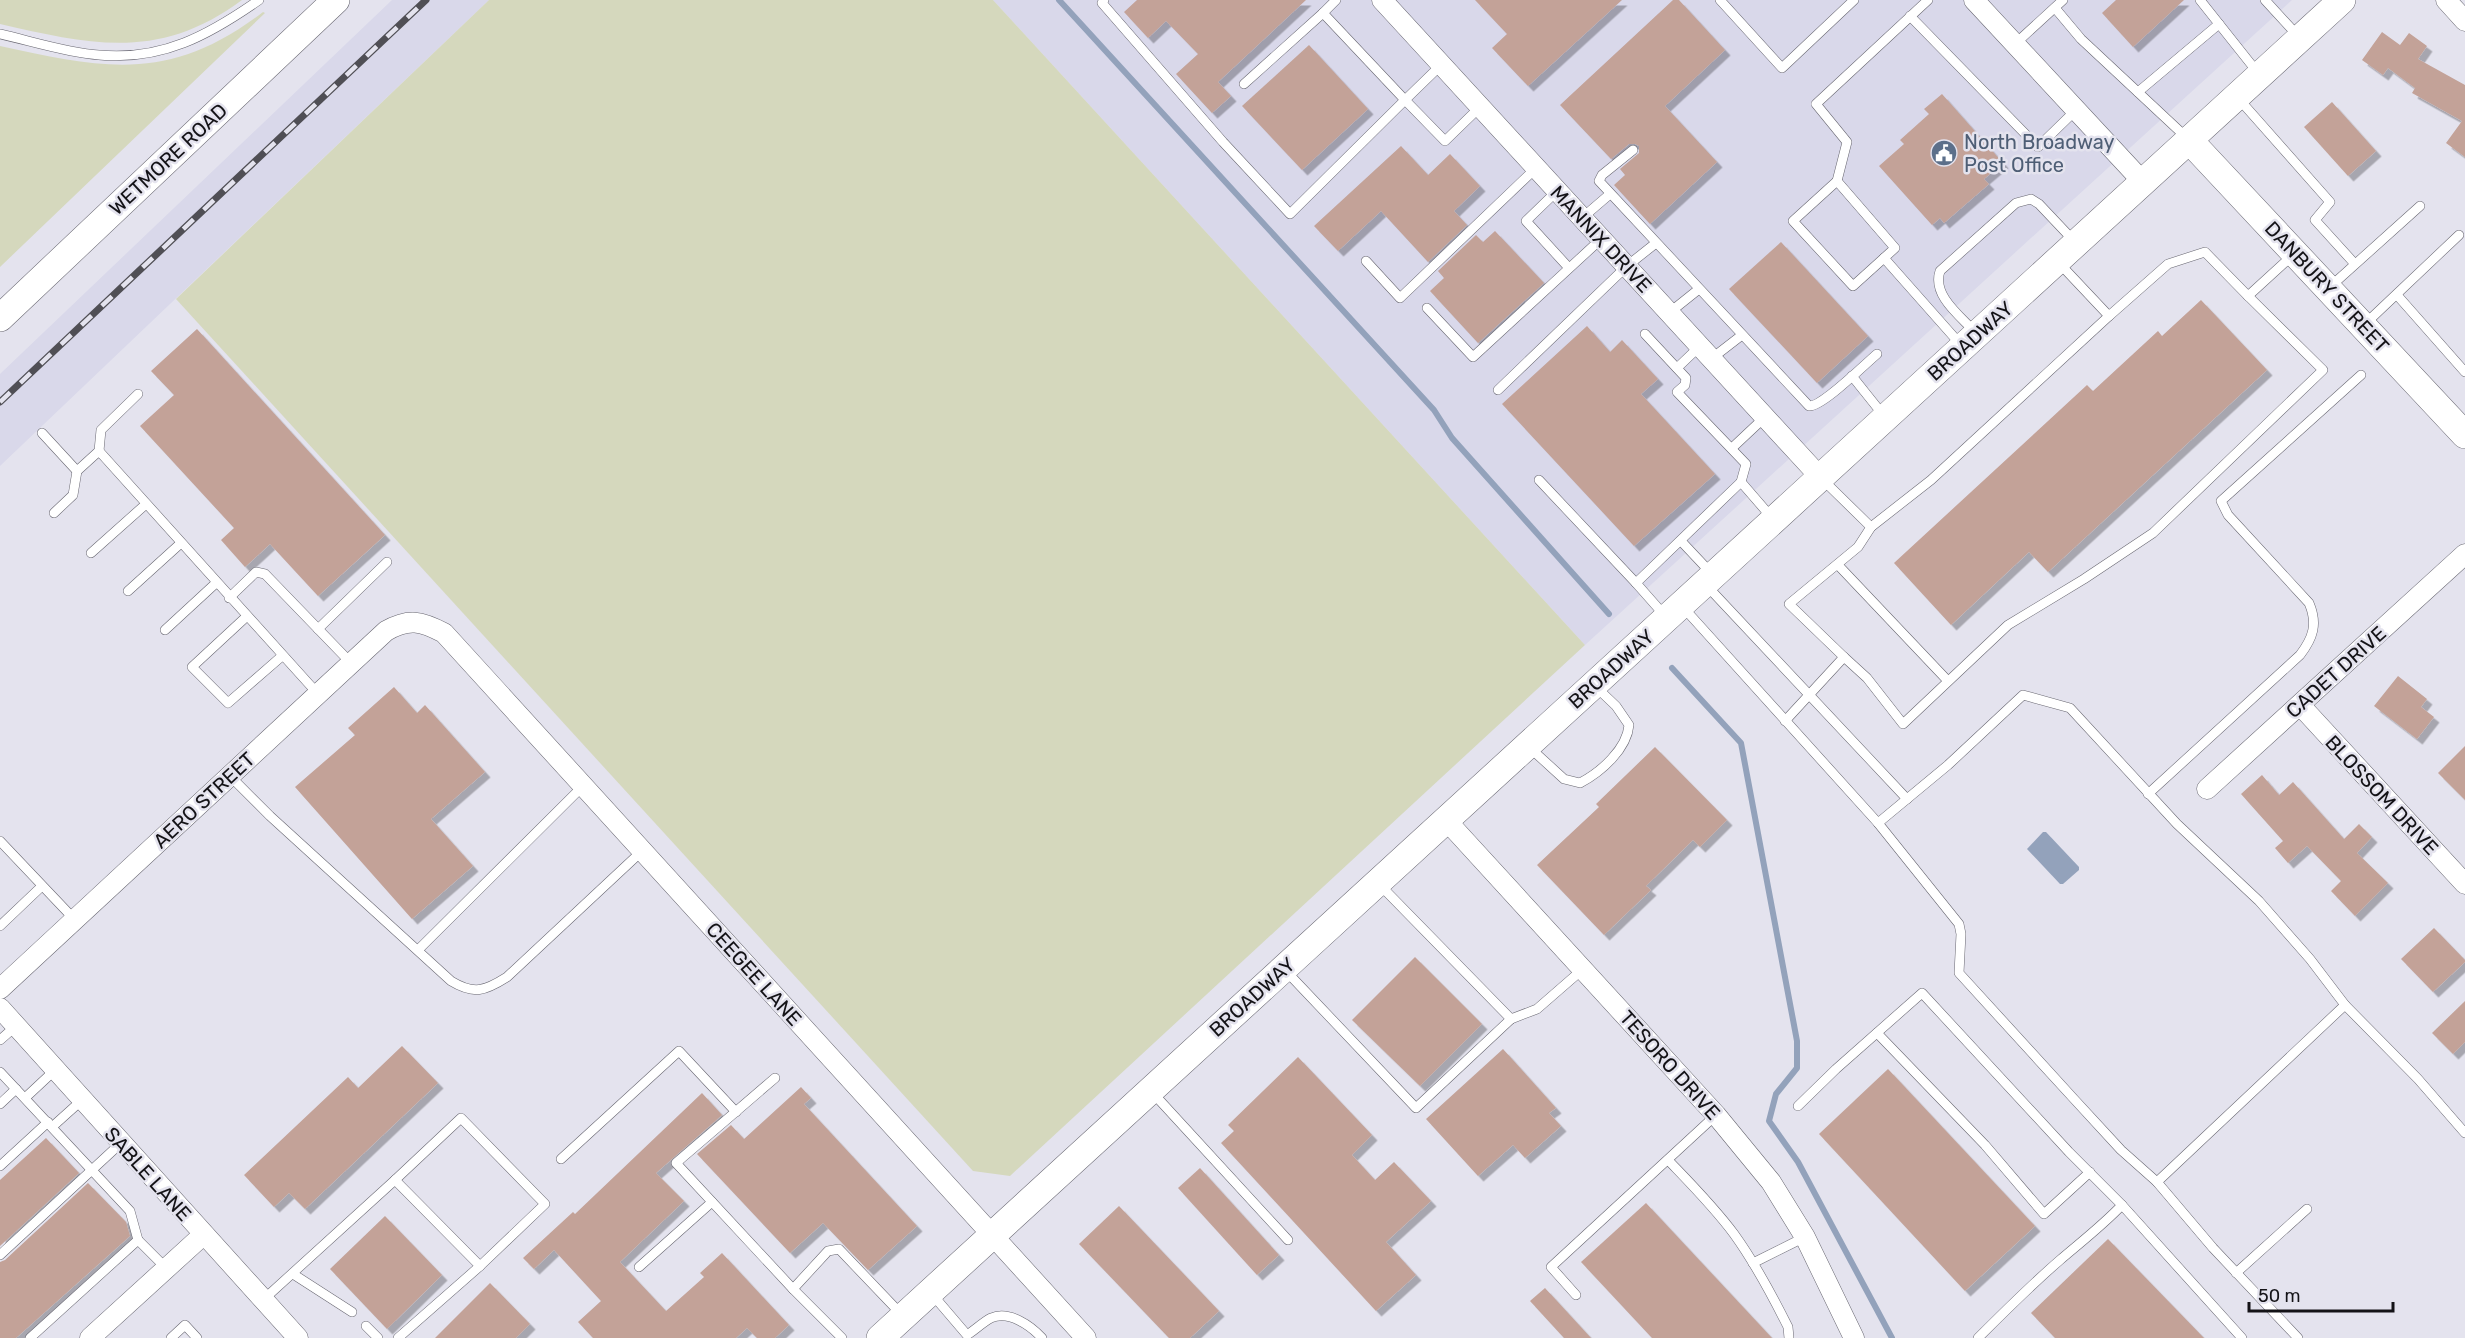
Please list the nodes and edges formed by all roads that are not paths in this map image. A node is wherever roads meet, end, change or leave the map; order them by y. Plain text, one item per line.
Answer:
1 (259, 0) edge
2 (336, 0) edge
3 (1104, 0) edge
4 (1336, 0) edge
5 (1382, 0) edge
6 (1720, 0) edge
7 (1854, 0) edge
8 (1928, 0) edge
9 (2063, 0) edge
10 (2200, 0) edge
11 (2265, 0) edge
12 (2342, 0) edge
13 (2446, 0) edge
14 (1982, 3) edge
15 (2055, 8) junction
16 (1323, 13) junction
17 (1910, 16) junction
18 (2465, 21) edge
19 (2219, 24) junction
20 (0, 34) edge
21 (2300, 38) junction
22 (2015, 44) junction
23 (1441, 65) junction
24 (2260, 75) junction
25 (1244, 84) dead end
26 (2139, 92) junction
27 (2236, 96) junction
28 (1406, 100) junction
29 (1480, 107) junction
30 (2076, 110) junction
31 (2189, 140) junction
32 (1633, 150) dead end
33 (1536, 168) junction
34 (1837, 182) junction
35 (2142, 182) junction
36 (1557, 191) junction
37 (1610, 194) junction
38 (2420, 206) dead end
39 (1582, 218) junction
40 (2459, 235) dead end
41 (1601, 239) junction
42 (1656, 243) junction
43 (2066, 252) junction
44 (2295, 253) junction
45 (1884, 258) junction
46 (1366, 261) dead end
47 (2354, 263) junction
48 (1627, 266) junction
49 (1569, 268) junction
50 (1700, 289) junction
51 (2328, 289) junction
52 (2397, 295) junction
53 (2248, 296) junction
54 (1427, 308) dead end
55 (1669, 313) junction
56 (2109, 316) junction
57 (0, 318) edge
58 (2363, 326) junction
59 (1645, 334) dead end
60 (1742, 335) junction
61 (1970, 340) junction
62 (1705, 352) junction
63 (1877, 354) dead end
64 (1677, 368) junction
65 (2465, 372) edge
66 (2361, 375) dead end
67 (1852, 376) junction
68 (1498, 390) dead end
69 (138, 394) dead end
70 (1765, 417) junction
71 (1885, 418) junction
72 (42, 433) dead end
73 (2465, 435) edge
74 (1732, 448) junction
75 (99, 451) junction
76 (77, 471) junction
77 (1820, 477) junction
78 (1539, 480) dead end
79 (1741, 482) junction
80 (146, 504) junction
81 (54, 513) dead end
82 (1774, 520) junction
83 (1871, 527) junction
84 (1681, 541) junction
85 (181, 543) junction
86 (91, 553) dead end
87 (2465, 554) edge
88 (387, 562) dead end
89 (1838, 565) junction
90 (1709, 579) junction
91 (216, 583) junction
92 (1636, 583) junction
93 (128, 591) dead end
94 (229, 598) junction
95 (1674, 611) junction
96 (246, 617) junction
97 (414, 621) joint
98 (318, 629) junction
99 (165, 630) dead end
100 (282, 656) junction
101 (1844, 657) junction
102 (351, 663) junction
103 (1948, 681) junction
104 (1594, 684) junction
105 (318, 694) junction
106 (1809, 695) junction
107 (2300, 705) junction
108 (1785, 721) junction
109 (1527, 746) junction
110 (230, 776) junction
111 (583, 786) junction
112 (2207, 789) dead end
113 (2148, 794) junction
114 (1907, 798) junction
115 (1446, 820) junction
116 (1878, 823) junction
117 (0, 841) edge
118 (642, 851) junction
119 (1378, 882) junction
120 (2465, 884) edge
121 (42, 886) junction
122 (75, 920) junction
123 (0, 926) edge
124 (418, 950) junction
125 (1283, 969) junction
126 (1583, 969) junction
127 (0, 989) edge
128 (2345, 1005) junction
129 (0, 1008) edge
130 (1511, 1019) junction
131 (15, 1026) junction
132 (1877, 1032) junction
133 (0, 1040) edge
134 (55, 1070) junction
135 (0, 1072) edge
136 (775, 1078) dead end
137 (16, 1089) junction
138 (1150, 1090) junction
139 (25, 1098) junction
140 (82, 1100) junction
141 (0, 1104) edge
142 (1798, 1106) dead end
143 (736, 1112) junction
144 (1716, 1116) junction
145 (50, 1125) junction
146 (2465, 1133) edge
147 (121, 1143) junction
148 (561, 1159) dead end
149 (1668, 1160) junction
150 (0, 1166) edge
151 (92, 1169) junction
152 (2090, 1172) junction
153 (395, 1180) junction
154 (2157, 1182) junction
155 (712, 1202) junction
156 (2122, 1205) junction
157 (2307, 1209) dead end
158 (203, 1235) junction
159 (991, 1236) junction
160 (1805, 1237) junction
161 (138, 1240) junction
162 (1288, 1240) dead end
163 (0, 1255) edge
164 (1753, 1263) junction
165 (480, 1266) junction
166 (639, 1267) dead end
167 (166, 1268) junction
168 (2236, 1273) junction
169 (293, 1274) junction
170 (793, 1289) junction
171 (930, 1292) junction
172 (1576, 1295) dead end
173 (263, 1300) junction
174 (352, 1312) dead end
175 (903, 1317) junction
176 (366, 1326) dead end
177 (966, 1336) edge
178 (30, 1338) edge
179 (90, 1338) edge
180 (171, 1338) edge
181 (197, 1338) edge
182 (298, 1338) edge
183 (378, 1338) edge
184 (398, 1338) edge
185 (842, 1338) edge
186 (880, 1338) edge
187 (1042, 1338) edge
188 (1086, 1338) edge
189 (1789, 1338) edge
190 (1854, 1338) edge
191 (1978, 1338) edge
192 (2242, 1338) edge
193 (2298, 1338) edge

1 - 20 lane
2 - 57 main road, WETMORE ROAD
3 - 28 lane
4 - 16 lane
5 - 23 street, MANNIX DRIVE
6 - 7 lane
8 - 17 lane
9 - 15 lane
10 - 19 lane
11 - 21 lane
12 - 21 main road, BROADWAY
13 - 18 street
14 - 22 street
15 - 22 lane
15 - 26 lane
16 - 25 lane
16 - 28 lane
17 - 30 lane
17 - 34 lane
19 - 24 lane
19 - 26 lane
21 - 24 main road, BROADWAY
22 - 30 street
23 - 28 lane
23 - 29 street, MANNIX DRIVE
24 - 27 main road, BROADWAY
26 - 31 lane
27 - 31 main road, BROADWAY
27 - 47 lane
28 - 29 lane
29 - 33 street, MANNIX DRIVE
30 - 35 street
31 - 35 main road, BROADWAY
31 - 44 main road, DANBURY STREET
32 - 37 lane
33 - 36 street, MANNIX DRIVE
33 - 46 lane
34 - 45 lane
34 - 45 lane
35 - 43 main road, BROADWAY
36 - 39 street, MANNIX DRIVE
36 - 49 lane
37 - 39 lane
37 - 42 lane
38 - 47 lane
39 - 41 street, MANNIX DRIVE
40 - 52 lane
41 - 48 street, MANNIX DRIVE
41 - 49 lane
42 - 48 lane
42 - 50 lane
43 - 56 lane
43 - 61 main road, BROADWAY
43 - 61 lane
44 - 51 main road, DANBURY STREET
44 - 53 lane
45 - 61 lane
47 - 51 lane
48 - 55 street, MANNIX DRIVE
48 - 68 lane
49 - 54 lane
50 - 55 lane
50 - 60 lane
51 - 58 main road, DANBURY STREET
52 - 58 lane
52 - 65 lane
53 - 56 lane
53 - 103 lane
55 - 62 street, MANNIX DRIVE
56 - 83 lane
58 - 73 main road, DANBURY STREET
59 - 64 lane
60 - 62 lane
60 - 67 lane
61 - 71 main road, BROADWAY
62 - 64 lane
62 - 70 street, MANNIX DRIVE
63 - 67 lane
64 - 74 lane
66 - 113 lane
67 - 71 lane
69 - 75 lane
70 - 74 lane
70 - 77 street, MANNIX DRIVE
71 - 77 main road, BROADWAY
72 - 76 lane
74 - 79 lane
75 - 76 lane
75 - 80 lane
76 - 81 lane
77 - 82 main road, BROADWAY
77 - 83 lane
78 - 92 lane
79 - 82 lane
79 - 84 lane
80 - 85 lane
80 - 86 lane
82 - 90 main road, BROADWAY
83 - 89 lane
84 - 90 lane
84 - 92 lane
85 - 91 lane
85 - 93 lane
87 - 107 street, CADET DRIVE
88 - 98 lane
89 - 101 lane
89 - 103 lane
90 - 95 main road, BROADWAY
90 - 106 lane
91 - 94 lane
91 - 99 lane
92 - 95 lane
94 - 96 lane
94 - 98 lane
95 - 104 main road, BROADWAY
95 - 108 lane
96 - 100 lane
96 - 100 lane
97 - 102 street, AERO STREET
97 - 111 street, CEEGEE LANE
98 - 102 lane
100 - 105 lane
101 - 103 lane
101 - 106 lane
102 - 105 street, AERO STREET
104 - 109 main road, BROADWAY
104 - 109 lane
105 - 110 street, AERO STREET
106 - 108 lane
106 - 114 lane
107 - 112 street, CADET DRIVE
107 - 120 street, BLOSSOM DRIVE
108 - 116 lane
109 - 115 main road, BROADWAY
110 - 122 street, AERO STREET
110 - 124 lane
111 - 118 street, CEEGEE LANE
111 - 124 lane
113 - 114 lane
113 - 128 lane
114 - 116 lane
115 - 119 main road, BROADWAY
115 - 126 street, TESORO DRIVE
116 - 154 lane
117 - 121 lane
118 - 124 lane
118 - 159 street, CEEGEE LANE
119 - 125 main road, BROADWAY
119 - 130 lane
121 - 122 lane
121 - 123 lane
122 - 127 street, AERO STREET
125 - 130 lane
125 - 138 main road, BROADWAY
126 - 130 lane
126 - 144 street, TESORO DRIVE
128 - 146 lane
128 - 154 lane
129 - 131 street, SABLE LANE
131 - 133 lane
131 - 134 street, SABLE LANE
132 - 142 lane
132 - 152 lane
132 - 152 lane
134 - 139 lane
134 - 140 street, SABLE LANE
135 - 137 lane
136 - 143 lane
137 - 139 lane
137 - 141 lane
138 - 159 main road, BROADWAY
138 - 162 lane
139 - 145 lane
140 - 145 lane
140 - 147 street, SABLE LANE
143 - 148 lane
143 - 155 lane
144 - 149 lane
144 - 160 street, TESORO DRIVE
145 - 150 lane
145 - 151 lane
147 - 151 lane
147 - 158 street, SABLE LANE
149 - 164 lane
149 - 172 lane
151 - 161 lane
151 - 163 lane
152 - 156 lane
153 - 165 lane
153 - 165 lane
153 - 169 lane
154 - 168 lane
155 - 166 lane
155 - 170 lane
156 - 191 lane
156 - 192 lane
157 - 168 lane
158 - 167 street
158 - 173 street, SABLE LANE
159 - 171 main road, BROADWAY
159 - 188 street, CEEGEE LANE
160 - 164 lane
160 - 190 street, TESORO DRIVE
161 - 167 lane
161 - 178 lane
164 - 189 lane
165 - 184 lane
167 - 179 street
168 - 193 lane
169 - 173 lane
169 - 174 lane
170 - 175 lane
170 - 185 lane
171 - 175 main road, BROADWAY
171 - 177 lane
173 - 182 street, SABLE LANE
175 - 186 main road, BROADWAY
176 - 183 lane
177 - 187 lane
180 - 181 lane

